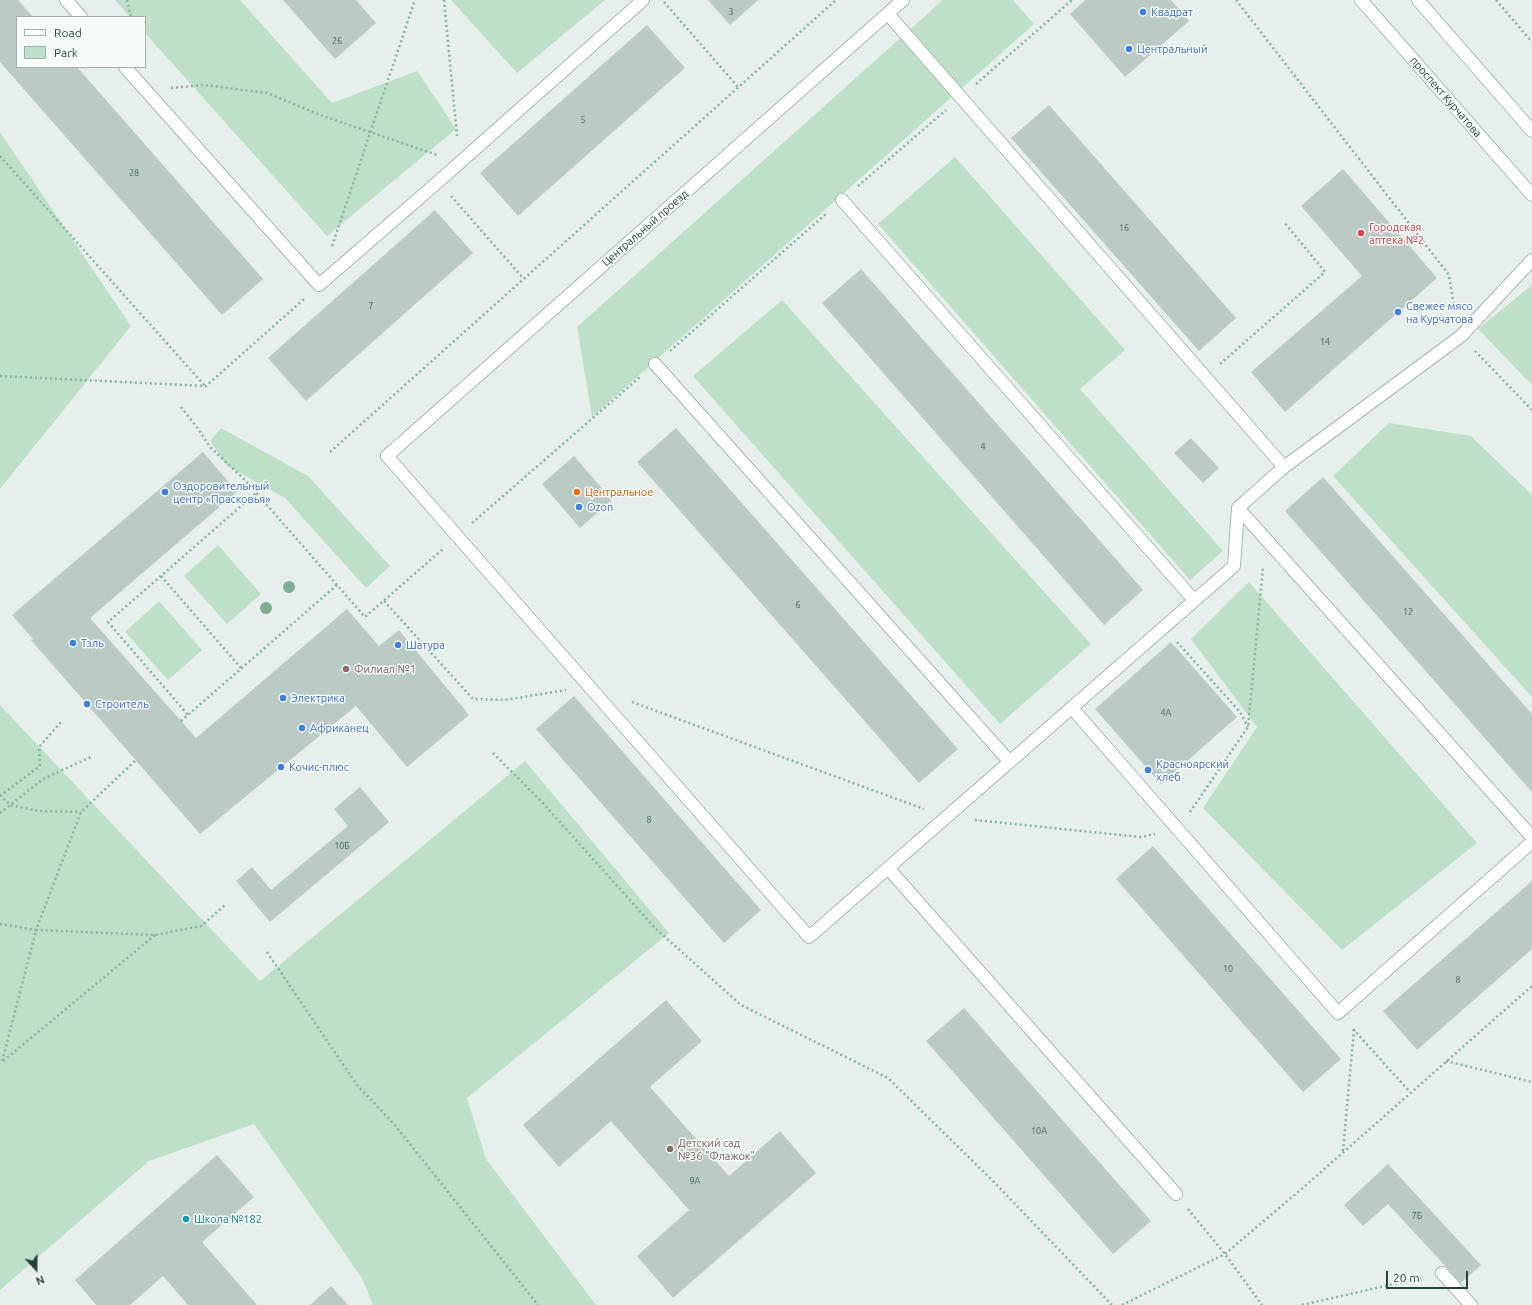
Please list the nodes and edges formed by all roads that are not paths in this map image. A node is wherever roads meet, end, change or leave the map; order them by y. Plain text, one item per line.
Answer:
1 (66, 0) edge
2 (643, 0) edge
3 (903, 0) edge
4 (1361, 0) edge
5 (1418, 0) edge
6 (888, 14) junction
7 (80, 16) edge
8 (126, 68) edge
9 (1532, 131) edge
10 (1532, 195) edge
11 (842, 200) road end
12 (1532, 260) edge
13 (654, 364) road end
14 (1284, 467) junction
15 (1238, 508) junction
16 (1194, 600) junction
17 (1072, 708) junction
18 (1009, 761) junction
19 (1532, 837) edge
20 (1532, 842) edge
21 (888, 868) junction
22 (1176, 1194) road end
23 (1442, 1273) road end
24 (1471, 1305) edge

1 - 7 street
2 - 8 street
3 - 6 street, Центральный проезд
4 - 10 street, проспект Курчатова
5 - 9 street
6 - 14 street
6 - 21 street, Центральный проезд
11 - 16 street
12 - 14 street
13 - 18 street
14 - 15 street
15 - 16 street
15 - 19 street
16 - 17 street
17 - 18 street
17 - 20 street
18 - 21 street
21 - 22 street
23 - 24 street

